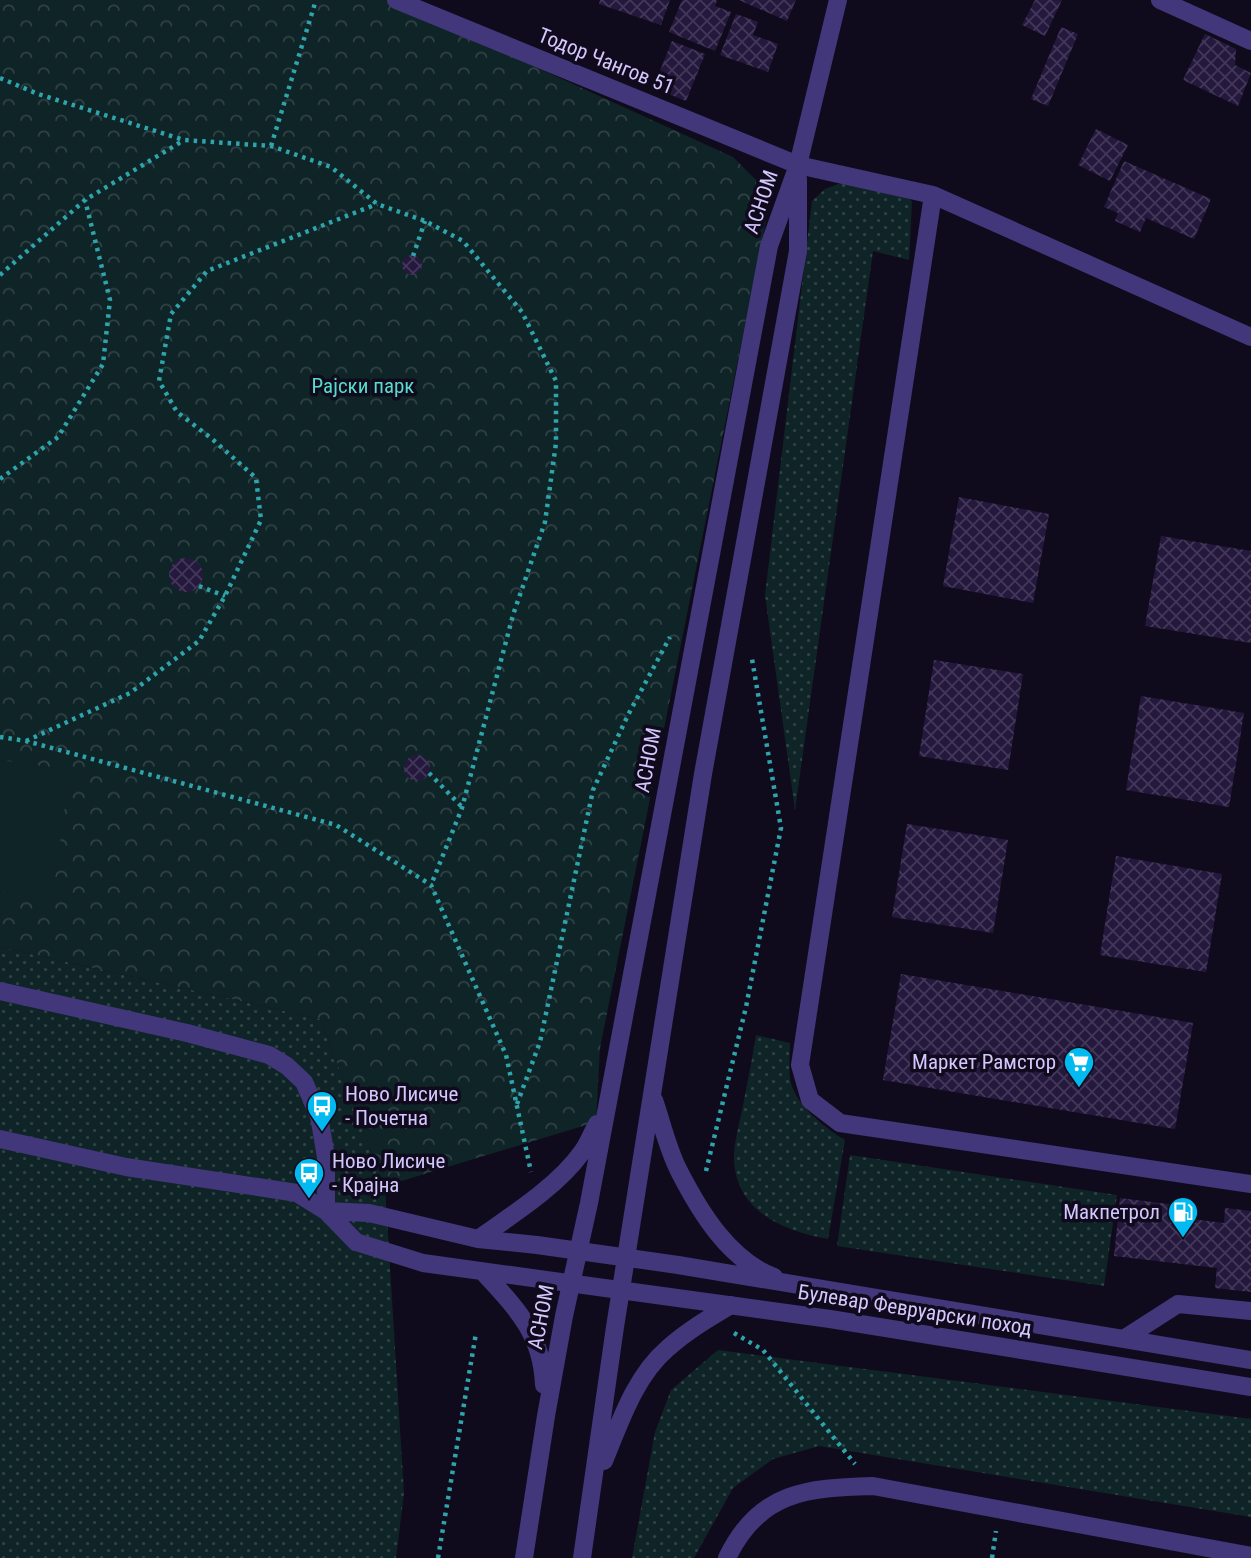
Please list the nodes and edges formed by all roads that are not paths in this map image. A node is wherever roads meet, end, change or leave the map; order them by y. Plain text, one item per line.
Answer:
1 (396, 0) edge
2 (838, 0) edge
3 (1160, 0) edge
4 (1251, 41) edge
5 (798, 165) junction
6 (933, 195) junction
7 (1251, 337) edge
8 (0, 991) edge
9 (653, 1098) junction
10 (606, 1106) junction
11 (0, 1139) edge
12 (1251, 1184) edge
13 (326, 1211) junction
14 (478, 1239) junction
15 (579, 1252) junction
16 (626, 1258) junction
17 (483, 1272) junction
18 (571, 1283) junction
19 (797, 1285) junction
20 (622, 1290) junction
21 (731, 1306) junction
22 (1251, 1311) edge
23 (1125, 1338) junction
24 (1251, 1360) edge
25 (1251, 1387) edge
26 (546, 1416) junction
27 (594, 1483) junction
28 (1251, 1556) edge
29 (524, 1558) edge
30 (582, 1558) edge
31 (727, 1558) edge

1 - 5 street, Тодор Чангов 51
2 - 5 street
3 - 4 street
5 - 6 street, Тодор Чангов 51
5 - 9 street, АСНОМ
5 - 10 street, АСНОМ
6 - 7 street, Тодор Чангов 51
6 - 12 street
8 - 13 street
9 - 16 street, АСНОМ
9 - 19 street
10 - 14 street
10 - 15 street, АСНОМ
11 - 13 street, Булевар Февруарски поход
13 - 14 street, Булевар Февруарски поход
13 - 17 street, Булевар Февруарски поход
14 - 15 street, Булевар Февруарски поход
15 - 16 street, Булевар Февруарски поход
15 - 18 street, АСНОМ
16 - 19 street, Булевар Февруарски поход
16 - 20 street, АСНОМ
17 - 18 street, Булевар Февруарски поход
17 - 26 street
18 - 20 street, Булевар Февруарски поход
18 - 26 street, АСНОМ
19 - 23 street, Булевар Февруарски поход
20 - 21 street, Булевар Февруарски поход
20 - 27 street, АСНОМ
21 - 25 street, Булевар Февруарски поход
21 - 27 street
22 - 23 street
23 - 24 street, Булевар Февруарски поход
26 - 29 street, АСНОМ
27 - 30 street, АСНОМ
28 - 31 street

